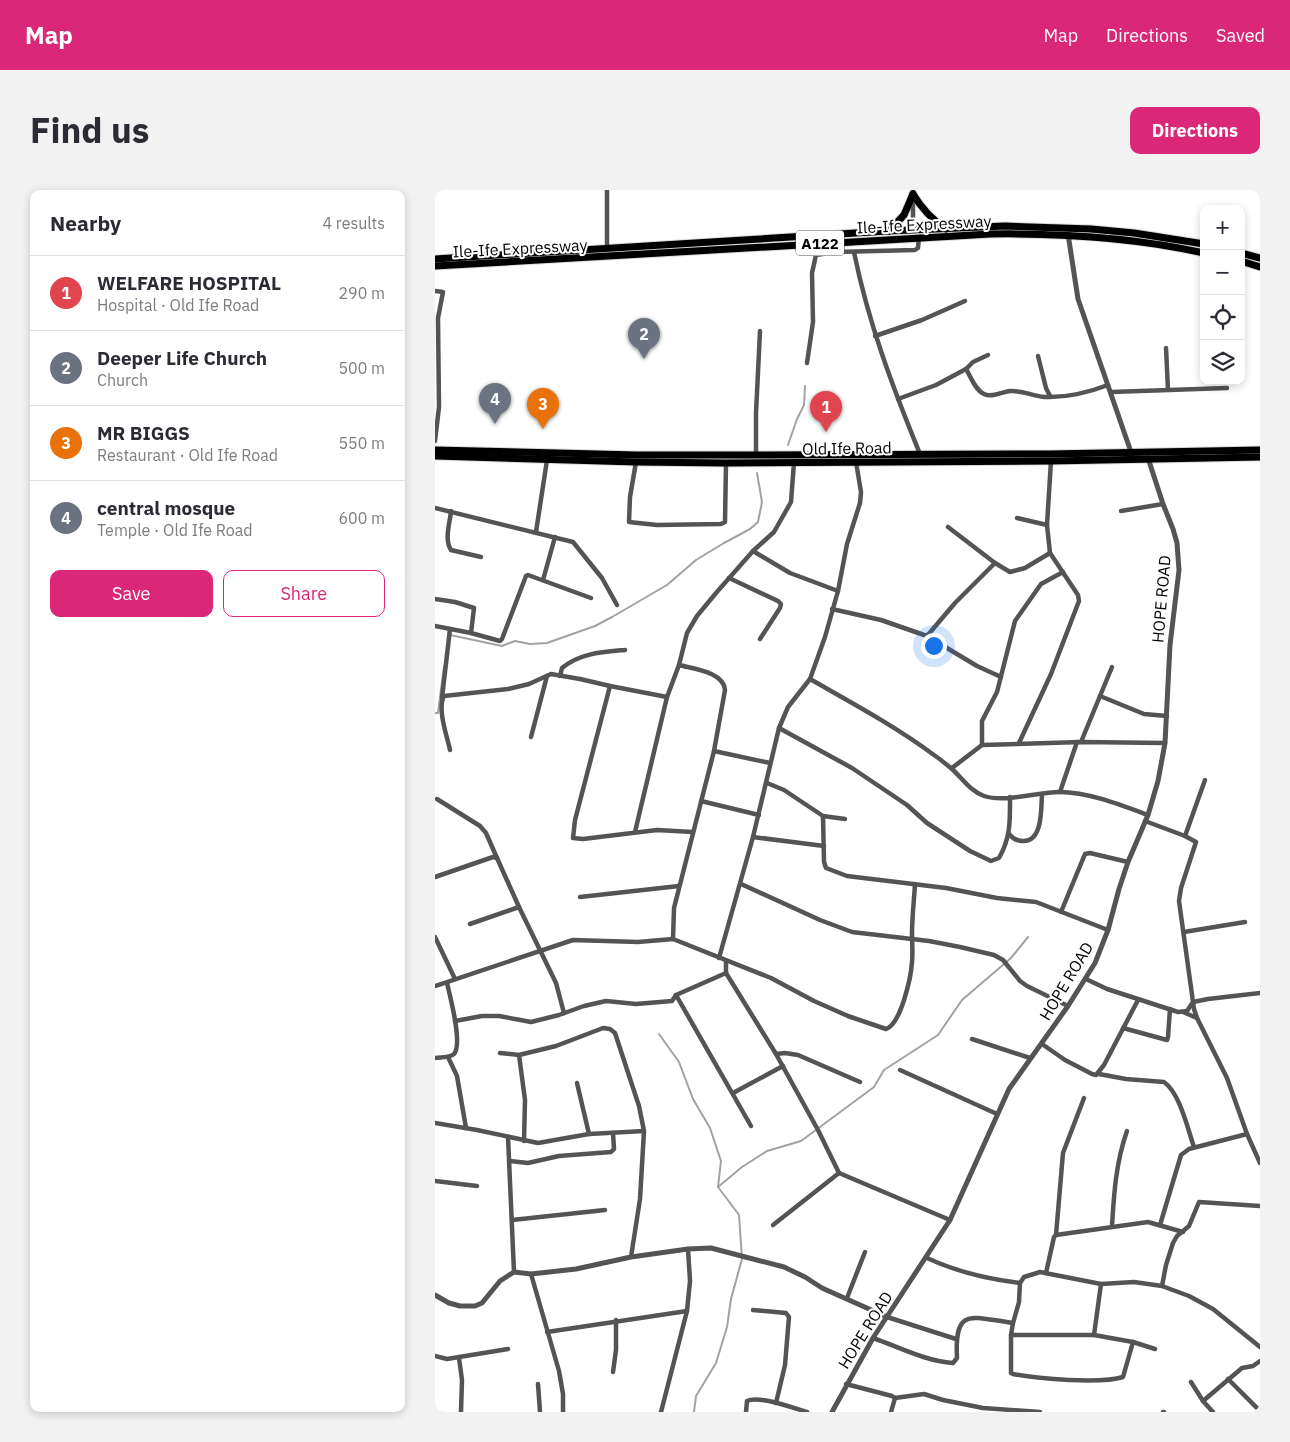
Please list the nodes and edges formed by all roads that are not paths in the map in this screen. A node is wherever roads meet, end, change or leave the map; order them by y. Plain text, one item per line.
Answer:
1 (607, 190) edge
2 (913, 192) edge
3 (946, 229) junction
4 (913, 230) junction
5 (888, 231) junction
6 (1068, 234) junction
7 (919, 237) junction
8 (1200, 243) edge
9 (607, 249) junction
10 (1200, 251) edge
11 (854, 252) junction
12 (1245, 253) edge
13 (1260, 258) edge
14 (435, 259) edge
15 (1245, 262) edge
16 (435, 266) edge
17 (1260, 267) edge
18 (435, 291) edge
19 (965, 301) dead end
20 (760, 332) dead end
21 (875, 336) junction
22 (1166, 348) dead end
23 (988, 355) dead end
24 (1038, 356) dead end
25 (807, 363) dead end
26 (967, 369) junction
27 (1108, 385) junction
28 (1227, 388) dead end
29 (1168, 390) junction
30 (1111, 392) junction
31 (1050, 396) junction
32 (899, 399) junction
33 (435, 440) edge
34 (435, 450) edge
35 (1259, 451) edge
36 (1131, 452) junction
37 (920, 454) junction
38 (756, 455) junction
39 (435, 456) edge
40 (591, 457) junction
41 (1148, 458) junction
42 (1251, 458) junction
43 (836, 459) junction
44 (547, 460) junction
45 (1051, 461) junction
46 (636, 462) junction
47 (727, 462) junction
48 (794, 462) junction
49 (857, 462) junction
50 (1260, 463) edge
51 (1163, 504) junction
52 (435, 508) edge
53 (451, 511) junction
54 (1121, 511) dead end
55 (1017, 518) dead end
56 (1047, 525) junction
57 (948, 527) dead end
58 (536, 532) junction
59 (555, 537) junction
60 (753, 551) junction
61 (1050, 553) junction
62 (481, 557) dead end
63 (995, 563) junction
64 (1063, 572) junction
65 (729, 578) junction
66 (543, 580) junction
67 (838, 591) junction
68 (591, 598) dead end
69 (435, 600) edge
70 (617, 605) dead end
71 (832, 609) junction
72 (435, 626) edge
73 (450, 629) junction
74 (471, 632) junction
75 (927, 636) junction
76 (761, 639) dead end
77 (625, 650) dead end
78 (679, 664) junction
79 (1112, 667) dead end
80 (547, 676) junction
81 (560, 676) junction
82 (1001, 677) junction
83 (810, 679) junction
84 (610, 686) junction
85 (1100, 696) junction
86 (667, 697) junction
87 (442, 700) junction
88 (442, 713) junction
89 (435, 714) edge
90 (1167, 716) junction
91 (779, 728) junction
92 (531, 737) dead end
93 (1079, 742) junction
94 (1019, 743) junction
95 (1165, 743) junction
96 (982, 745) junction
97 (450, 750) dead end
98 (714, 751) junction
99 (770, 763) junction
100 (951, 768) junction
101 (1205, 780) dead end
102 (767, 783) junction
103 (1060, 792) junction
104 (1042, 794) junction
105 (1010, 797) junction
106 (437, 799) dead end
107 (701, 801) junction
108 (759, 815) junction
109 (823, 816) junction
110 (1146, 818) junction
111 (845, 819) dead end
112 (635, 832) junction
113 (693, 832) junction
114 (1009, 834) junction
115 (1185, 836) junction
116 (753, 837) junction
117 (824, 846) junction
118 (497, 858) junction
119 (1128, 862) junction
120 (435, 877) edge
121 (741, 884) junction
122 (915, 884) junction
123 (679, 886) junction
124 (580, 898) dead end
125 (519, 907) junction
126 (1061, 912) junction
127 (1245, 922) dead end
128 (470, 924) dead end
129 (1108, 930) junction
130 (1183, 932) junction
131 (435, 937) edge
132 (673, 939) junction
133 (912, 939) junction
134 (541, 951) junction
135 (719, 958) junction
136 (726, 961) junction
137 (725, 973) junction
138 (455, 979) junction
139 (1085, 979) junction
140 (447, 983) junction
141 (435, 986) edge
142 (1260, 993) edge
143 (676, 995) junction
144 (1137, 1000) junction
145 (1193, 1002) junction
146 (1068, 1006) junction
147 (1170, 1009) junction
148 (1183, 1012) junction
149 (565, 1013) junction
150 (1197, 1018) junction
151 (455, 1021) junction
152 (1123, 1028) junction
153 (972, 1039) dead end
154 (1042, 1044) junction
155 (500, 1053) dead end
156 (776, 1054) junction
157 (519, 1055) junction
158 (448, 1057) junction
159 (435, 1058) edge
160 (1030, 1058) junction
161 (783, 1066) junction
162 (900, 1070) dead end
163 (1099, 1074) junction
164 (860, 1082) dead end
165 (577, 1083) dead end
166 (733, 1093) junction
167 (1084, 1098) dead end
168 (997, 1114) junction
169 (435, 1123) edge
170 (751, 1126) dead end
171 (466, 1128) junction
172 (644, 1131) junction
173 (1127, 1131) dead end
174 (613, 1133) junction
175 (589, 1134) junction
176 (1247, 1134) junction
177 (509, 1137) junction
178 (524, 1141) junction
179 (1194, 1147) junction
180 (510, 1161) junction
181 (1260, 1163) edge
182 (839, 1173) junction
183 (435, 1181) edge
184 (477, 1186) dead end
185 (1260, 1206) edge
186 (605, 1210) dead end
187 (512, 1220) junction
188 (950, 1220) junction
189 (773, 1225) dead end
190 (1160, 1225) junction
191 (1111, 1226) junction
192 (1183, 1232) junction
193 (1056, 1235) junction
194 (688, 1249) junction
195 (865, 1252) dead end
196 (631, 1257) junction
197 (927, 1258) junction
198 (514, 1272) junction
199 (1046, 1273) junction
200 (531, 1274) junction
201 (1020, 1283) junction
202 (1101, 1284) junction
203 (1162, 1286) junction
204 (435, 1295) edge
205 (847, 1298) junction
206 (753, 1310) dead end
207 (687, 1311) junction
208 (887, 1317) junction
209 (617, 1320) junction
210 (1013, 1324) junction
211 (547, 1332) junction
212 (1011, 1335) junction
213 (1094, 1335) junction
214 (873, 1338) junction
215 (956, 1339) junction
216 (1133, 1342) junction
217 (1260, 1347) edge
218 (508, 1349) dead end
219 (1155, 1349) dead end
220 (435, 1356) edge
221 (459, 1358) junction
222 (1260, 1361) edge
223 (613, 1372) dead end
224 (1228, 1379) junction
225 (1191, 1382) dead end
226 (538, 1384) dead end
227 (846, 1384) junction
228 (895, 1398) junction
229 (1203, 1401) junction
230 (776, 1403) junction
231 (1260, 1411) edge
232 (461, 1412) edge
233 (540, 1412) edge
234 (563, 1412) edge
235 (661, 1412) edge
236 (746, 1412) edge
237 (807, 1412) edge
238 (831, 1412) edge
239 (891, 1412) edge
240 (1040, 1412) edge
241 (1213, 1412) edge

1 - 9 street
2 - 3 main road
2 - 4 street
2 - 5 main road
3 - 4 main road, Ile-Ife Expressway / A122
3 - 8 main road, Ile-Ife Expressway / A122
4 - 5 main road, Ile-Ife Expressway / A122
5 - 9 main road, Ile-Ife Expressway / A122
6 - 7 main road, Ile-Ife Expressway / A122
6 - 10 main road, Ile-Ife Expressway / A122
6 - 27 street
7 - 11 street
7 - 16 main road, Ile-Ife Expressway / A122
9 - 14 main road, Ile-Ife Expressway / A122
11 - 21 street
11 - 25 street
12 - 13 main road
15 - 17 main road
18 - 33 street
19 - 21 street
20 - 38 street
21 - 32 street
22 - 29 street
23 - 26 street
24 - 31 street
26 - 31 street
26 - 32 street
27 - 30 street
27 - 31 street
28 - 29 street
29 - 30 street
30 - 36 street
32 - 37 street
34 - 40 main road, Old Ife Road
35 - 36 main road, Old Ife Road
35 - 42 main road, Old Ife Road
36 - 37 main road, Old Ife Road
37 - 43 main road, Old Ife Road
38 - 40 main road, Old Ife Road
38 - 43 main road, Old Ife Road
39 - 44 main road, Old Ife Road
40 - 44 main road, Old Ife Road
40 - 46 main road, Old Ife Road
41 - 42 main road, Old Ife Road
41 - 45 main road, Old Ife Road
41 - 51 street, HOPE ROAD
42 - 50 main road
43 - 48 main road, Old Ife Road
43 - 49 main road, Old Ife Road
44 - 58 street
45 - 49 main road, Old Ife Road
45 - 56 street
46 - 47 main road, Old Ife Road
46 - 47 street
47 - 48 main road, Old Ife Road
48 - 60 street
49 - 67 street
51 - 54 street
51 - 90 street, HOPE ROAD
52 - 53 street
53 - 58 street
53 - 62 street
55 - 56 street
56 - 61 street
57 - 63 street
58 - 59 street
59 - 66 street
59 - 70 street
60 - 65 street
60 - 67 street
61 - 63 street
61 - 64 street
63 - 75 street
64 - 82 street
64 - 94 street
65 - 76 street
65 - 78 street
66 - 68 street
66 - 74 street
67 - 71 street
69 - 74 street
71 - 75 street
71 - 83 street
72 - 73 street
73 - 74 street
73 - 87 street
75 - 82 street
77 - 81 street
78 - 86 street
78 - 98 street
79 - 85 street
80 - 81 street
80 - 87 street
80 - 92 street
81 - 84 street
82 - 96 street
83 - 91 street
83 - 100 street
84 - 86 street
84 - 112 street
85 - 90 street
85 - 93 street
86 - 112 street
87 - 88 street
88 - 89 street
88 - 97 street
90 - 95 street, HOPE ROAD
91 - 99 street
91 - 114 street
93 - 94 street
93 - 95 street
93 - 103 street
94 - 96 street
95 - 110 street, HOPE ROAD
96 - 100 street
98 - 99 street
98 - 107 street
99 - 102 street
100 - 105 street
101 - 115 street
102 - 108 street
102 - 109 street
103 - 104 street
103 - 110 street
104 - 105 street
104 - 114 street
105 - 114 street
106 - 118 street
107 - 108 street
107 - 113 street
108 - 116 street
109 - 111 street
109 - 117 street
110 - 115 street
110 - 119 street, HOPE ROAD
112 - 113 street
113 - 123 street
115 - 130 street
116 - 117 street
116 - 121 street
117 - 122 street
118 - 120 street
118 - 125 street
119 - 126 street
119 - 129 street, HOPE ROAD
121 - 133 street
121 - 135 street
122 - 126 street
122 - 133 street
123 - 124 street
123 - 132 street
125 - 128 street
125 - 134 street
126 - 129 street
127 - 130 street
129 - 139 street, HOPE ROAD
130 - 145 street
131 - 138 street
132 - 134 street
132 - 135 street
133 - 136 street
133 - 146 street
134 - 138 street
134 - 149 street
135 - 136 street
136 - 137 street
137 - 143 street
137 - 156 street
138 - 140 street
139 - 144 street
139 - 146 street, HOPE ROAD
140 - 141 street
140 - 151 street
142 - 145 street
143 - 149 street
143 - 166 street
144 - 147 street
144 - 152 street
145 - 148 street
145 - 150 street
146 - 154 street, HOPE ROAD
147 - 148 street
147 - 152 street
148 - 150 street
149 - 151 street
150 - 176 street
151 - 158 street
152 - 163 street
153 - 160 street
154 - 160 street, HOPE ROAD
154 - 163 street
155 - 157 street
156 - 161 street
156 - 164 street
157 - 172 street
157 - 178 street
158 - 159 street
158 - 171 street
160 - 168 street, HOPE ROAD
161 - 166 street
161 - 182 street
162 - 168 street
163 - 179 street
165 - 175 street
166 - 170 street
167 - 193 street
168 - 188 street, HOPE ROAD
169 - 171 street
171 - 177 street
172 - 174 street
172 - 196 street
173 - 191 street
174 - 175 street
174 - 180 street
175 - 178 street
176 - 179 street
176 - 181 street
177 - 178 street
177 - 180 street
179 - 190 street
180 - 187 street
182 - 188 street
182 - 189 street
183 - 184 street
185 - 192 street
186 - 187 street
187 - 198 street
188 - 197 street, HOPE ROAD
190 - 191 street
190 - 192 street
191 - 193 street
192 - 203 street
193 - 199 street
194 - 196 street
194 - 205 street
194 - 207 street
195 - 205 street
196 - 200 street
197 - 201 street
197 - 208 street, HOPE ROAD
198 - 200 street
198 - 204 street
199 - 201 street
199 - 202 street
200 - 211 street
201 - 210 street
202 - 203 street
202 - 213 street
203 - 217 street
205 - 208 street
206 - 230 street
207 - 209 street
207 - 235 street
208 - 214 street, HOPE ROAD
208 - 215 street
209 - 211 street
209 - 223 street
210 - 212 street
210 - 215 street
211 - 234 street
212 - 213 street
212 - 216 street
213 - 216 street
214 - 215 street
214 - 227 street, HOPE ROAD
216 - 219 street
218 - 221 street
220 - 221 street
221 - 232 street
222 - 224 street
224 - 229 street
224 - 231 street
225 - 229 street
226 - 233 street
227 - 228 street
227 - 238 street, HOPE ROAD
228 - 239 street
228 - 240 street
229 - 241 street
230 - 236 street
230 - 237 street

